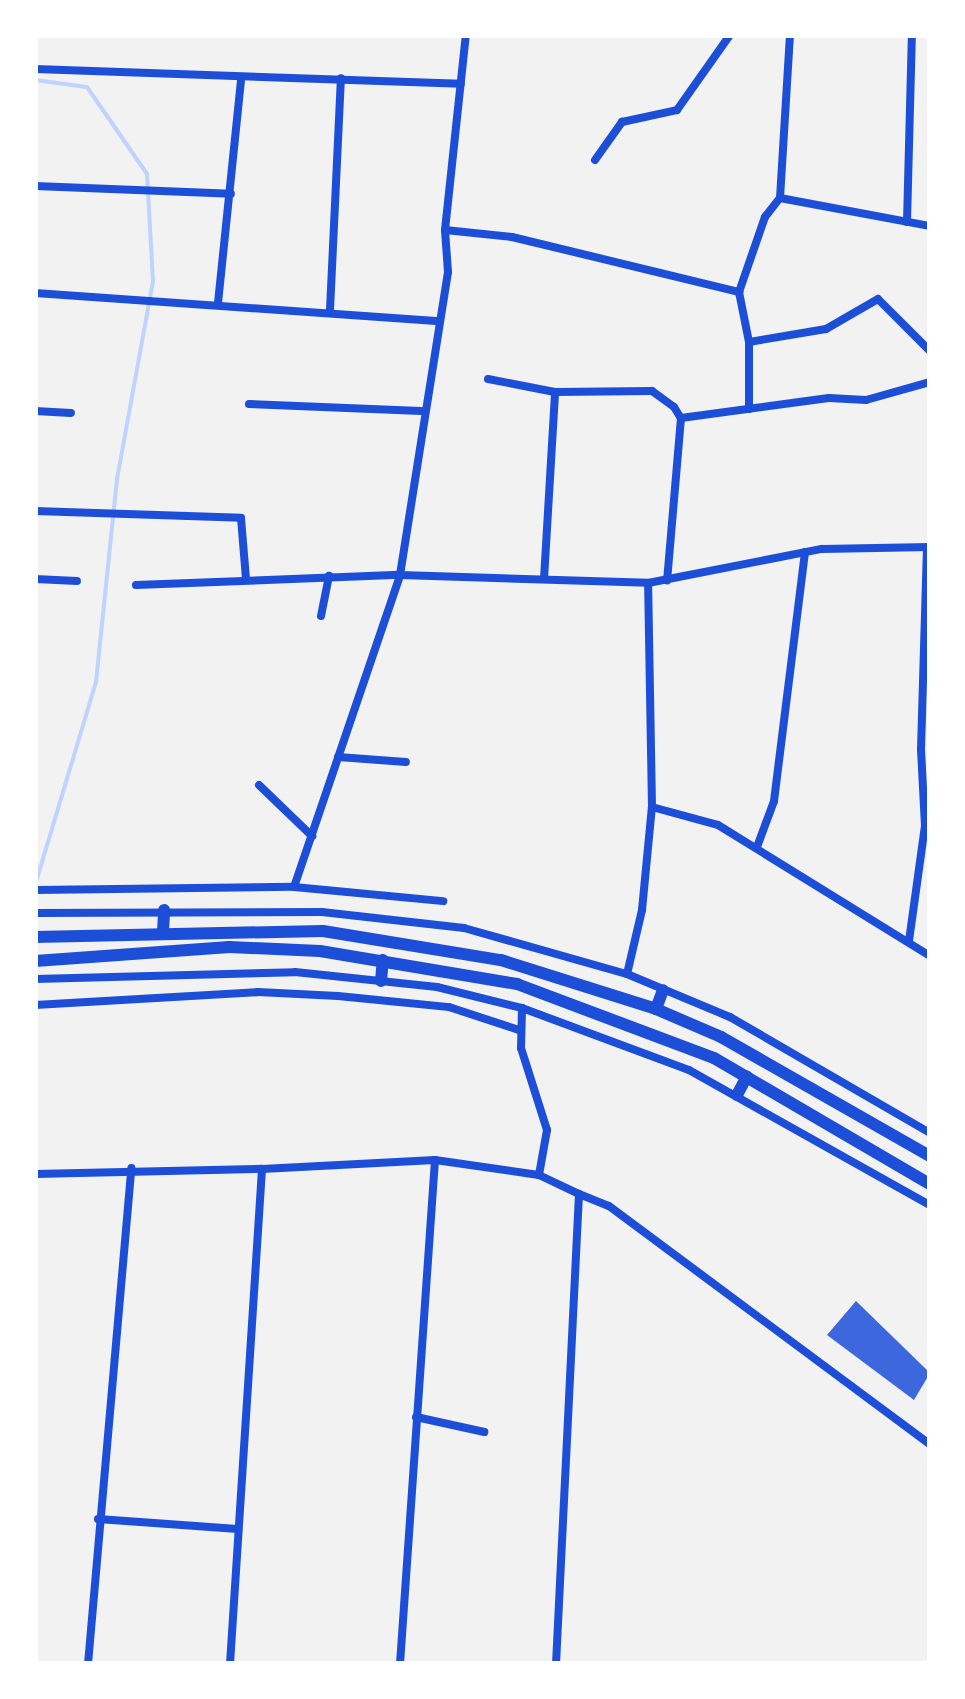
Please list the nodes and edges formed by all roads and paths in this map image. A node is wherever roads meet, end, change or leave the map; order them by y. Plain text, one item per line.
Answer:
1 (466, 35) edge
2 (730, 35) edge
3 (790, 35) edge
4 (912, 35) edge
5 (35, 70) edge
6 (341, 78) junction
7 (242, 82) junction
8 (460, 84) junction
9 (595, 160) dead end
10 (35, 186) edge
11 (231, 194) junction
12 (780, 198) junction
13 (907, 222) junction
14 (930, 226) edge
15 (445, 230) junction
16 (738, 292) junction
17 (35, 293) edge
18 (218, 303) junction
19 (330, 310) junction
20 (436, 321) junction
21 (749, 342) junction
22 (930, 351) edge
23 (488, 380) dead end
24 (930, 382) edge
25 (555, 392) junction
26 (249, 404) dead end
27 (421, 410) junction
28 (749, 410) junction
29 (35, 411) edge
30 (70, 412) dead end
31 (682, 418) junction
32 (35, 512) edge
33 (928, 547) edge
34 (806, 552) junction
35 (400, 575) junction
36 (329, 576) junction
37 (35, 579) edge
38 (246, 579) junction
39 (544, 579) junction
40 (667, 580) junction
41 (77, 581) dead end
42 (648, 582) junction
43 (136, 585) dead end
44 (321, 616) dead end
45 (338, 757) junction
46 (406, 762) dead end
47 (259, 786) dead end
48 (652, 807) junction
49 (312, 836) junction
50 (757, 847) junction
51 (294, 887) junction
52 (35, 890) edge
53 (442, 901) dead end
54 (164, 910) junction
55 (35, 913) edge
56 (163, 932) junction
57 (35, 937) edge
58 (909, 941) junction
59 (930, 956) edge
60 (383, 960) junction
61 (35, 961) edge
62 (627, 974) junction
63 (35, 979) edge
64 (381, 981) junction
65 (663, 990) junction
66 (35, 1005) edge
67 (522, 1008) junction
68 (656, 1009) junction
69 (519, 1030) junction
70 (747, 1076) junction
71 (737, 1095) junction
72 (930, 1133) edge
73 (930, 1156) edge
74 (435, 1160) junction
75 (131, 1168) junction
76 (262, 1168) junction
77 (35, 1174) edge
78 (539, 1175) junction
79 (930, 1184) edge
80 (578, 1194) junction
81 (930, 1205) edge
82 (416, 1417) junction
83 (484, 1432) dead end
84 (930, 1444) edge
85 (98, 1519) junction
86 (238, 1529) junction
87 (88, 1664) edge
88 (230, 1664) edge
89 (400, 1664) edge
90 (556, 1664) edge

1 - 8 street
2 - 9 street
3 - 12 street
4 - 13 street
5 - 7 street
6 - 7 street
6 - 8 street
6 - 19 street
7 - 11 street
8 - 15 street
10 - 11 street
11 - 18 street
12 - 13 street
12 - 16 street
13 - 14 street
15 - 16 street
15 - 20 street
16 - 21 street
17 - 18 street
18 - 19 street
19 - 20 street
20 - 27 street
21 - 22 street
21 - 28 street
23 - 25 street
24 - 28 street
25 - 31 street
25 - 39 street
26 - 27 street
27 - 35 street
28 - 31 street
29 - 30 street
31 - 40 street
32 - 38 street
33 - 34 street
33 - 58 street
34 - 40 street
34 - 50 street
35 - 36 street
35 - 39 street
35 - 45 street
36 - 38 street
36 - 44 street
37 - 41 street
38 - 43 street
39 - 42 street
40 - 42 street
42 - 48 street
45 - 46 street
45 - 49 street
47 - 49 street
48 - 50 street
48 - 62 street
49 - 51 street
50 - 58 street
51 - 52 street
51 - 53 street
54 - 55 street
54 - 56 highway
54 - 62 street
56 - 57 highway
56 - 68 highway
58 - 59 street
60 - 61 highway
60 - 64 highway
60 - 70 highway
62 - 65 street
63 - 64 street
64 - 67 street
65 - 68 highway
65 - 72 street
66 - 69 street
67 - 69 street
67 - 71 street
68 - 73 highway
69 - 78 street
70 - 71 highway
70 - 79 highway
71 - 81 street
74 - 76 street
74 - 78 street
74 - 82 street
75 - 76 street
75 - 77 street
75 - 85 street
76 - 86 street
78 - 80 street
80 - 84 street
80 - 90 street
82 - 83 street
82 - 89 street
85 - 86 street
85 - 87 street
86 - 88 street

